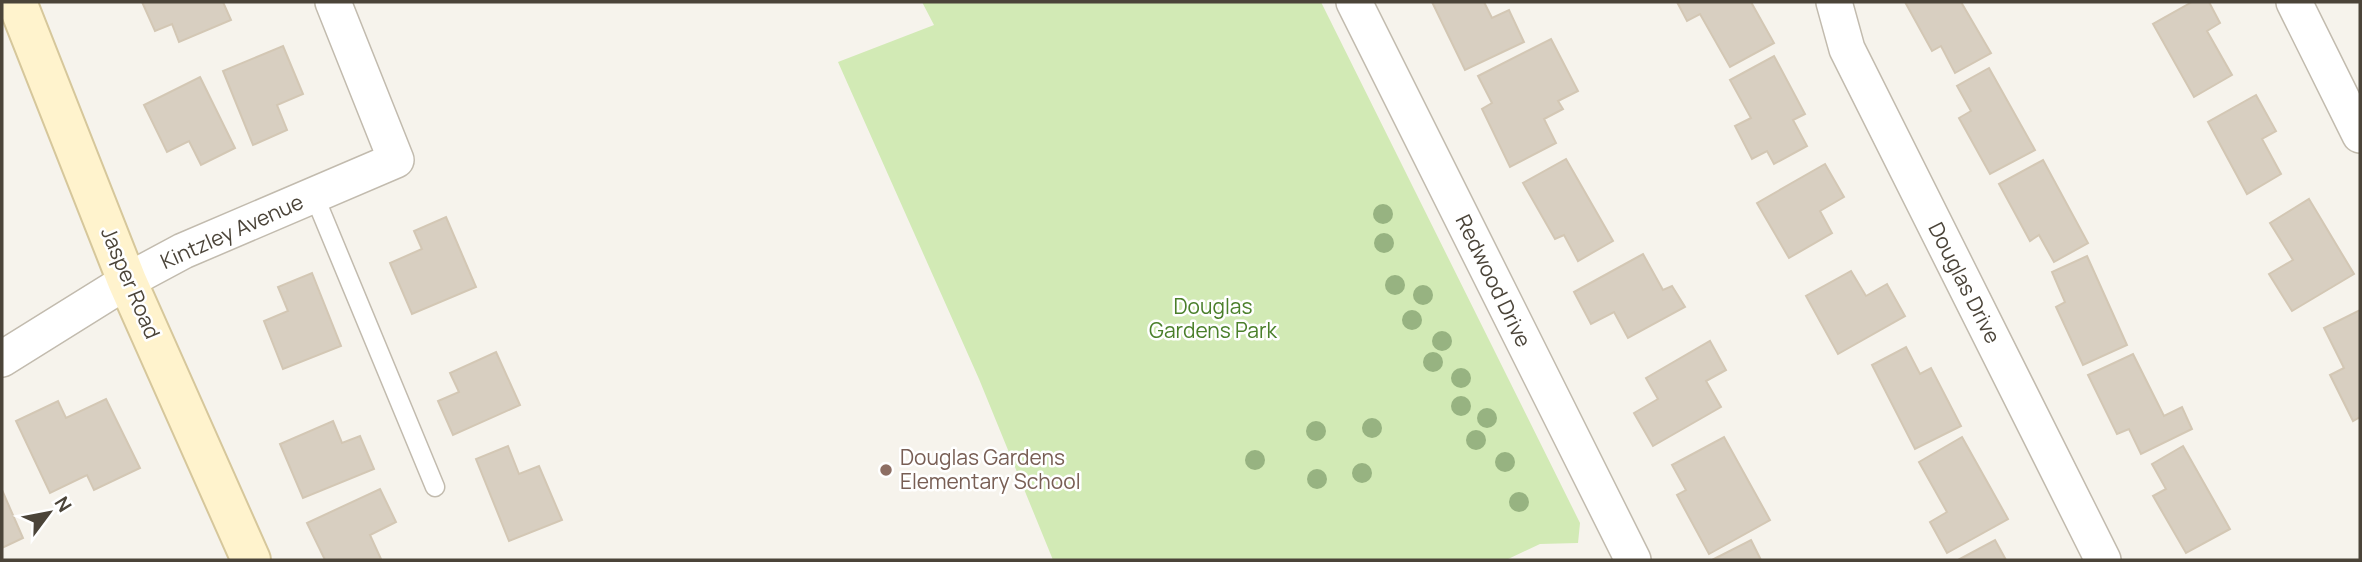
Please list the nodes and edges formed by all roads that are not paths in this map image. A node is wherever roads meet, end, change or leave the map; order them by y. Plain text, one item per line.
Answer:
1 (18, 2) edge
2 (333, 2) edge
3 (1354, 2) edge
4 (1834, 2) edge
5 (2294, 2) edge
6 (2360, 135) edge
7 (314, 195) junction
8 (127, 281) junction
9 (2, 359) edge
10 (435, 487) dead end
11 (251, 560) edge
12 (1633, 560) edge
13 (2103, 560) edge

1 - 8 street, Jasper Road
2 - 7 street, Kintzley Avenue
3 - 12 street, Redwood Drive
4 - 13 street, Douglas Drive
5 - 6 street
7 - 8 street, Kintzley Avenue
7 - 10 lane
8 - 9 street, Kintzley Avenue
8 - 11 street, Jasper Road

